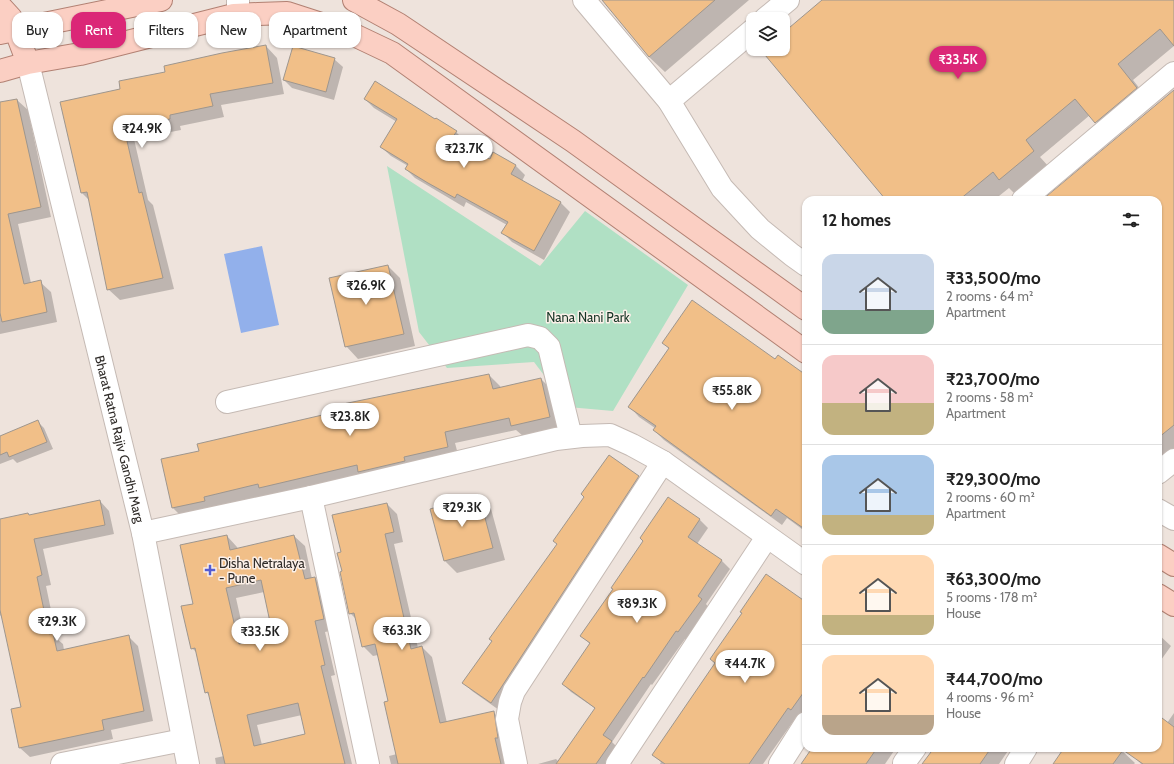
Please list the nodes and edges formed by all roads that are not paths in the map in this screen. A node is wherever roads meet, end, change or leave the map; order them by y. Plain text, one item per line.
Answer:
1 (161, 0) edge
2 (354, 0) edge
3 (584, 0) edge
4 (788, 0) edge
5 (288, 7) edge
6 (238, 8) edge
7 (773, 12) edge
8 (8, 17) edge
9 (746, 36) edge
10 (28, 63) junction
11 (0, 71) edge
12 (1174, 73) edge
13 (669, 101) junction
14 (1028, 196) edge
15 (802, 263) edge
16 (802, 306) edge
17 (802, 349) edge
18 (227, 402) dead end
19 (571, 437) junction
20 (1174, 460) edge
21 (663, 462) junction
22 (1162, 470) edge
23 (312, 497) junction
24 (1162, 512) edge
25 (1174, 520) edge
26 (143, 533) junction
27 (767, 537) junction
28 (802, 561) edge
29 (1162, 598) edge
30 (1174, 605) edge
31 (802, 729) edge
32 (183, 740) junction
33 (912, 752) edge
34 (1024, 752) edge
35 (62, 764) edge
36 (188, 764) edge
37 (368, 764) edge
38 (516, 764) edge
39 (617, 764) edge
40 (780, 764) edge
41 (905, 764) edge
42 (1016, 764) edge

1 - 8 main road
2 - 16 main road
3 - 13 street
4 - 7 street
5 - 6 main road
5 - 17 main road
6 - 10 main road
8 - 10 main road
9 - 13 street
10 - 11 main road
10 - 26 street, Bharat Ratna Rajiv Gandhi Marg
12 - 14 street
13 - 15 street
18 - 19 street
19 - 21 street
19 - 23 street
20 - 22 street
21 - 27 street
21 - 38 street
23 - 26 street
23 - 37 street
24 - 25 street
26 - 32 street, Bharat Ratna Rajiv Gandhi Marg
27 - 28 street
27 - 39 street
29 - 30 main road
31 - 40 street
32 - 35 street
32 - 36 street, Bharat Ratna Rajiv Gandhi Marg
33 - 41 street
34 - 42 street

